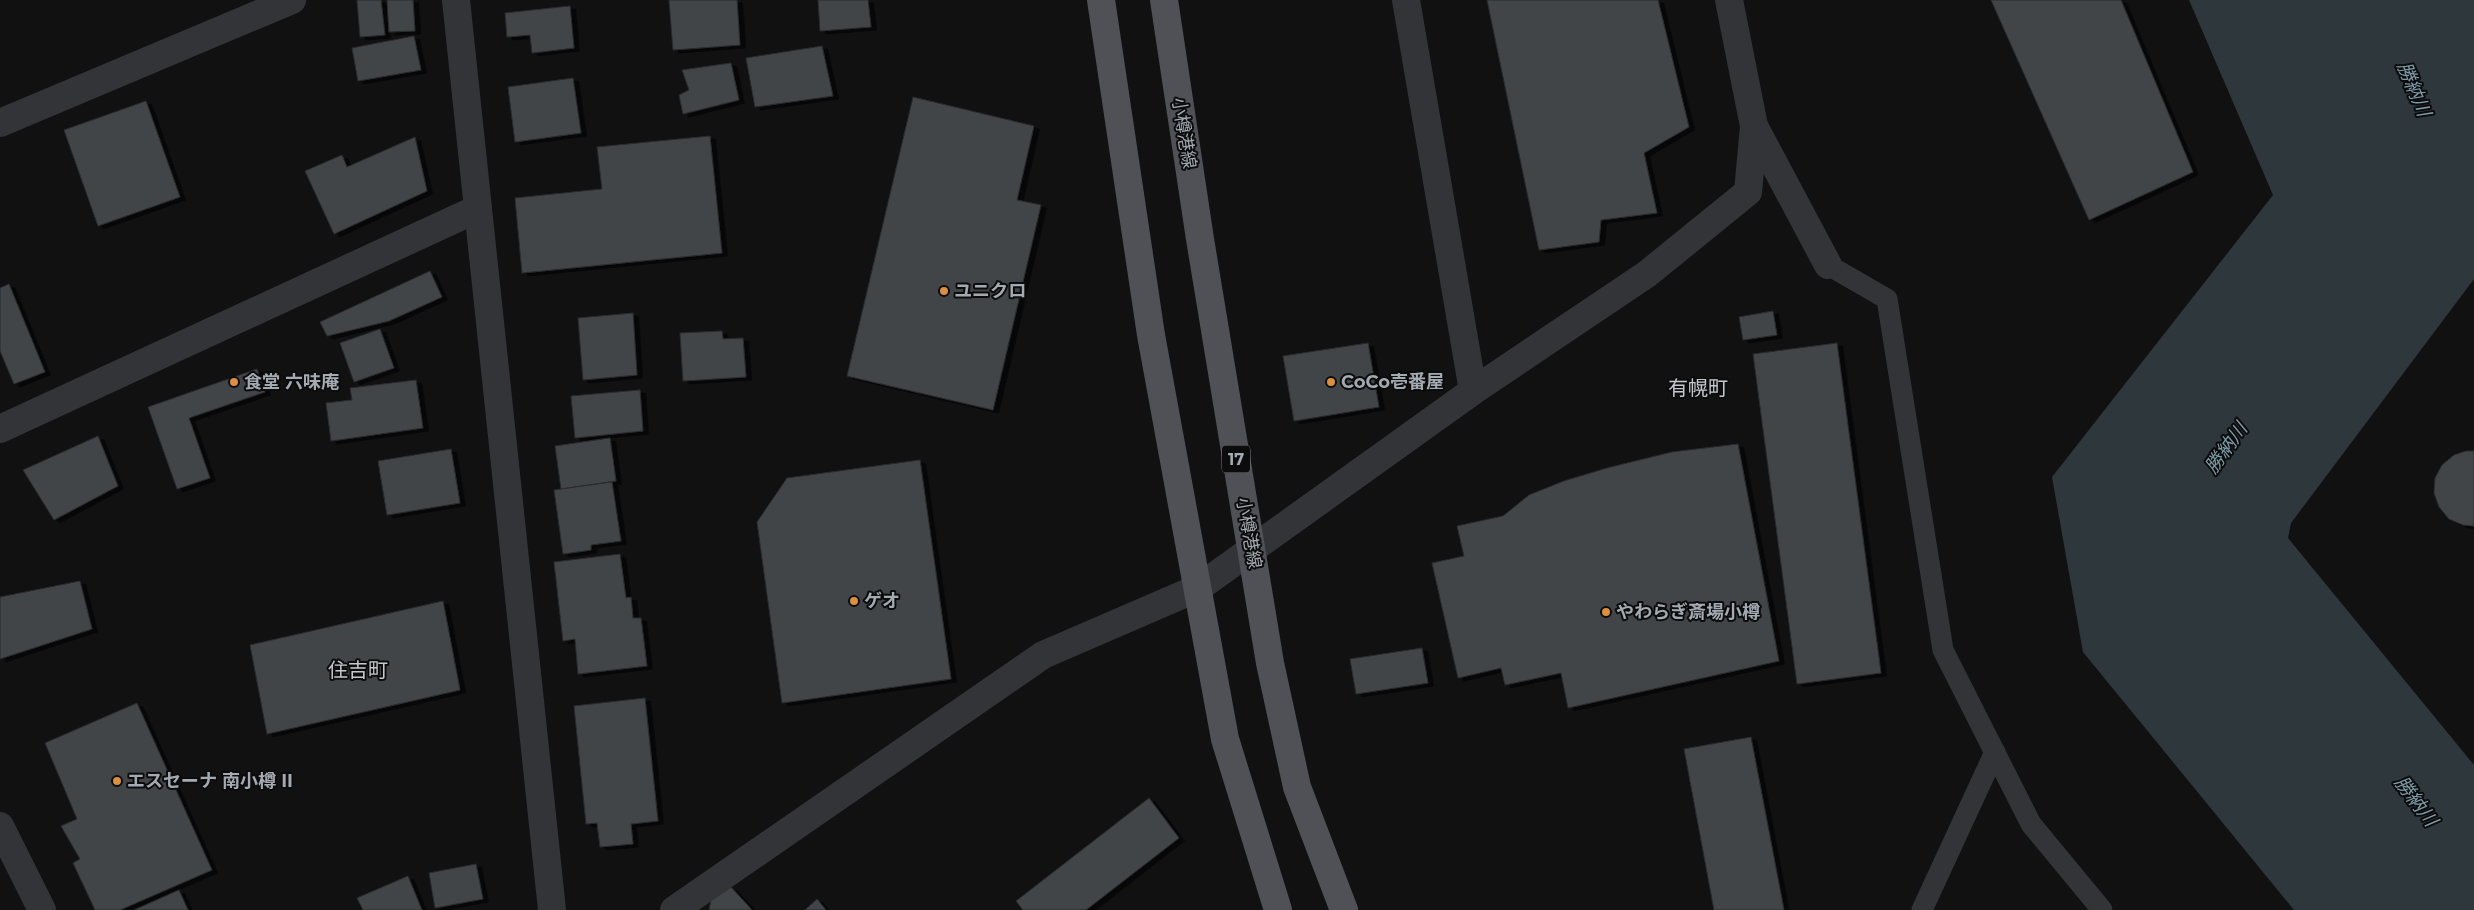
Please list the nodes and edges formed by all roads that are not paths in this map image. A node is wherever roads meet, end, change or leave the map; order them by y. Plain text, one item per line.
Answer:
1 (292, 0) edge
2 (456, 0) edge
3 (1102, 0) edge
4 (1164, 0) edge
5 (1406, 0) edge
6 (1729, 0) edge
7 (0, 123) edge
8 (1754, 126) junction
9 (477, 209) junction
10 (1828, 265) joint
11 (1473, 391) junction
12 (0, 429) edge
13 (1252, 550) junction
14 (1198, 588) junction
15 (1994, 752) junction
16 (0, 826) edge
17 (42, 910) edge
18 (552, 910) edge
19 (674, 910) edge
20 (1278, 910) edge
21 (1344, 910) edge
22 (1922, 910) edge
23 (2102, 910) edge

1 - 7 street
2 - 9 street
3 - 14 main road
4 - 13 main road, 小樽港線 / 17
5 - 11 street
6 - 8 street
8 - 10 street
8 - 11 street
9 - 12 street
9 - 18 street
10 - 15 lane
11 - 13 street
13 - 14 street
13 - 21 main road, 小樽港線 / 17
14 - 19 street
14 - 20 main road
15 - 22 lane
15 - 23 lane
16 - 17 street

